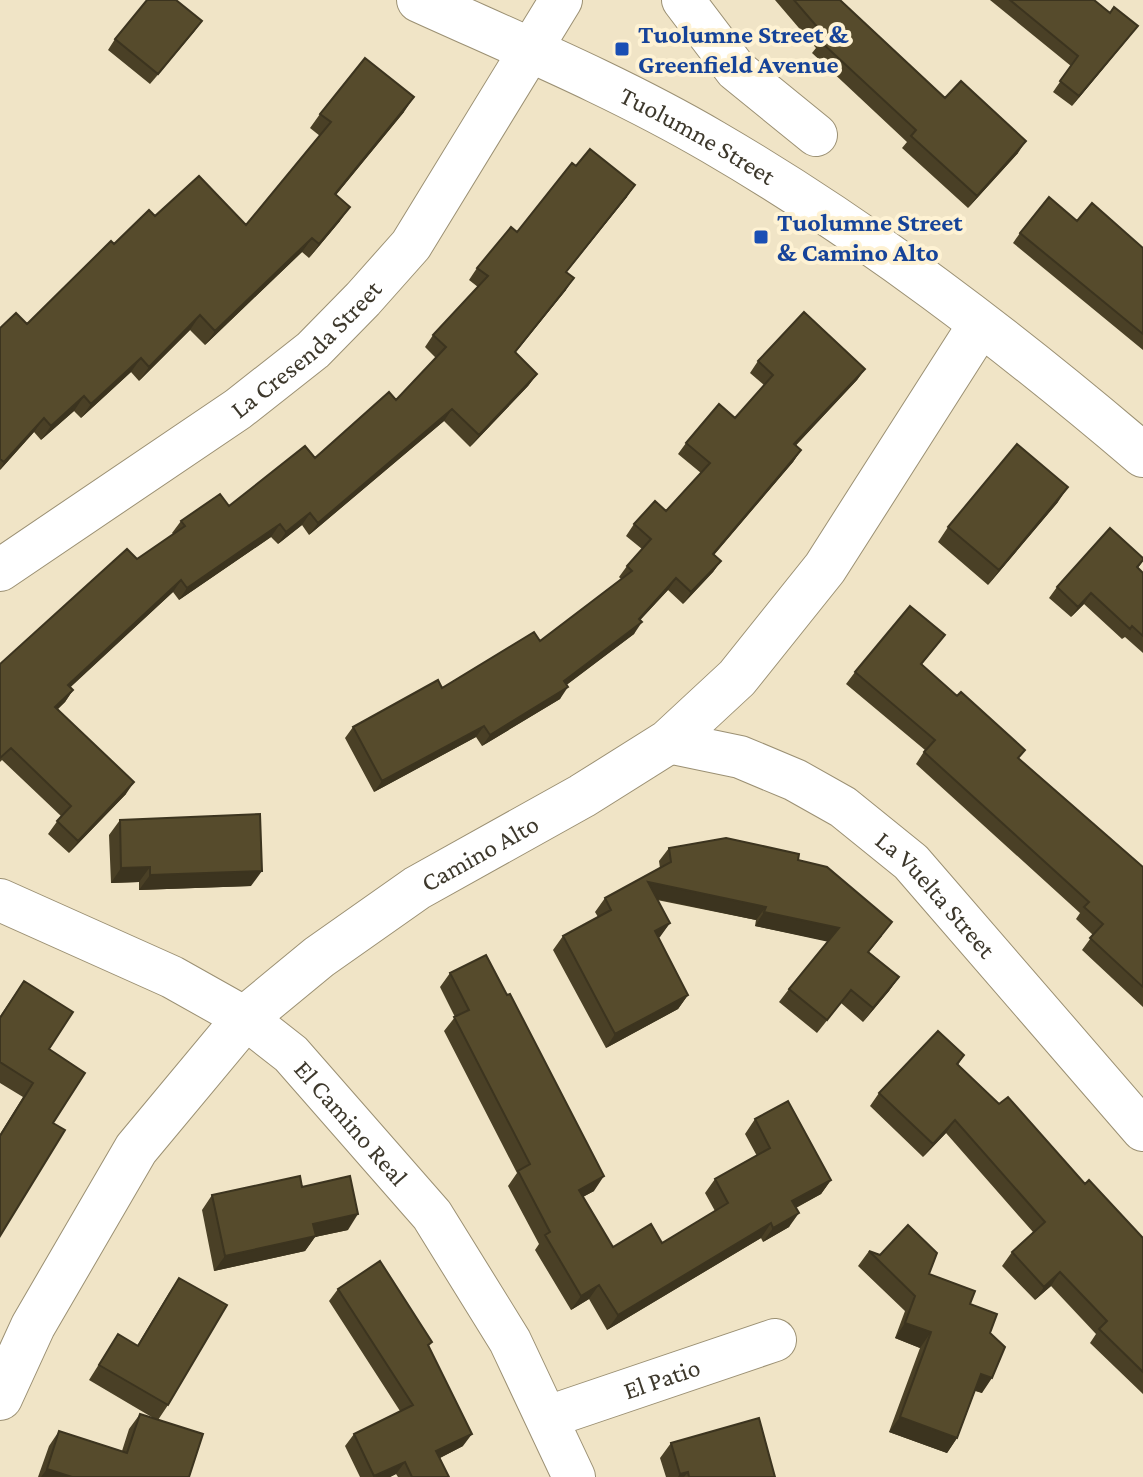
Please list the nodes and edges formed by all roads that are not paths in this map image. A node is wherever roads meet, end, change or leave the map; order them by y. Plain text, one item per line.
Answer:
1 (419, 0) edge
2 (561, 0) edge
3 (683, 0) edge
4 (529, 50) junction
5 (816, 135) dead end
6 (980, 325) junction
7 (1143, 455) edge
8 (0, 570) edge
9 (668, 742) junction
10 (0, 900) edge
11 (245, 1018) junction
12 (1143, 1130) edge
13 (775, 1340) dead end
14 (0, 1398) edge
15 (548, 1417) junction
16 (574, 1477) edge

1 - 4 street, Tuolumne Street
2 - 4 street, La Cresenda Street
3 - 5 street
4 - 6 street, Tuolumne Street
4 - 8 street, La Cresenda Street
6 - 7 street, Tuolumne Street
6 - 9 street, Camino Alto
9 - 11 street, Camino Alto
9 - 12 street, La Vuelta Street
10 - 11 street, El Camino Real
11 - 14 street, Camino Alto
11 - 15 street, El Camino Real
13 - 15 street, El Patio
15 - 16 street, El Camino Real

